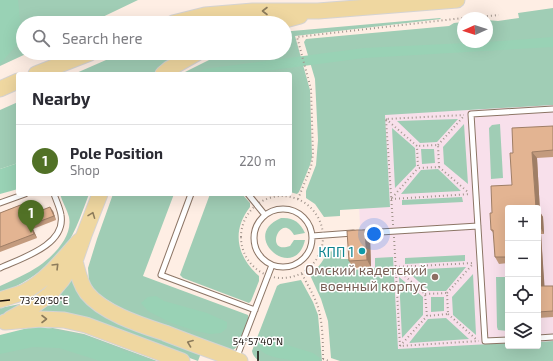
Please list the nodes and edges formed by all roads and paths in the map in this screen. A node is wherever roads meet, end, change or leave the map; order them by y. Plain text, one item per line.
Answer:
1 (457, 0) edge
2 (318, 11) junction
3 (499, 15) dead end
4 (201, 16) edge
5 (493, 16) edge
6 (292, 18) edge
7 (457, 19) edge
8 (72, 60) edge
9 (185, 60) edge
10 (41, 72) edge
11 (165, 72) edge
12 (16, 82) edge
13 (0, 89) edge
14 (553, 109) edge
15 (465, 114) dead end
16 (386, 119) dead end
17 (438, 145) junction
18 (416, 146) junction
19 (439, 167) junction
20 (418, 168) junction
21 (470, 194) junction
22 (476, 194) junction
23 (19, 196) edge
24 (55, 196) edge
25 (99, 196) edge
26 (190, 196) edge
27 (250, 196) edge
28 (298, 199) junction
29 (0, 203) edge
30 (256, 204) junction
31 (265, 215) junction
32 (478, 226) junction
33 (323, 235) junction
34 (84, 236) junction
35 (312, 236) junction
36 (76, 261) junction
37 (480, 262) junction
38 (474, 263) junction
39 (272, 264) junction
40 (0, 268) edge
41 (302, 274) junction
42 (267, 276) junction
43 (446, 293) junction
44 (425, 294) junction
45 (0, 300) edge
46 (254, 310) junction
47 (448, 314) junction
48 (427, 316) junction
49 (2, 323) edge
50 (553, 337) edge
51 (541, 338) edge
52 (505, 340) edge
53 (478, 341) dead end
54 (400, 346) dead end
55 (213, 356) edge
56 (238, 360) edge
57 (323, 360) edge
58 (182, 361) edge
59 (329, 361) edge

1 - 2 main road
2 -> 4 main road
2 - 6 main road
3 - 5 path
7 - 28 path
8 - 10 main road
9 - 11 main road
12 - 13 main road
14 - 22 lane
15 - 17 path
16 - 18 path
17 - 18 path
17 - 19 path
18 - 20 path
19 - 20 path
19 - 21 path
20 - 21 path
21 - 22 path
22 - 32 lane
23 - 29 lane
24 - 40 lane
34 -> 25 main road
26 - 46 lane
27 - 30 lane
28 - 30 path
28 - 33 path
30 - 31 lane
30 - 42 path
31 - 35 lane
31 - 39 lane
32 - 33 lane
32 - 37 lane
33 - 35 lane
33 - 41 path
34 - 36 main road
45 -> 34 main road
35 - 39 lane
36 - 49 main road
55 -> 36 main road
37 - 38 path
37 - 52 lane
38 - 43 path
38 - 44 path
39 - 42 lane
41 - 42 path
41 - 57 path
42 - 46 lane
43 - 44 path
43 - 47 path
44 - 48 path
46 - 56 lane
47 - 48 path
47 - 53 path
48 - 54 path
49 -> 58 main road
50 - 51 lane
55 - 56 main road
57 - 59 path

